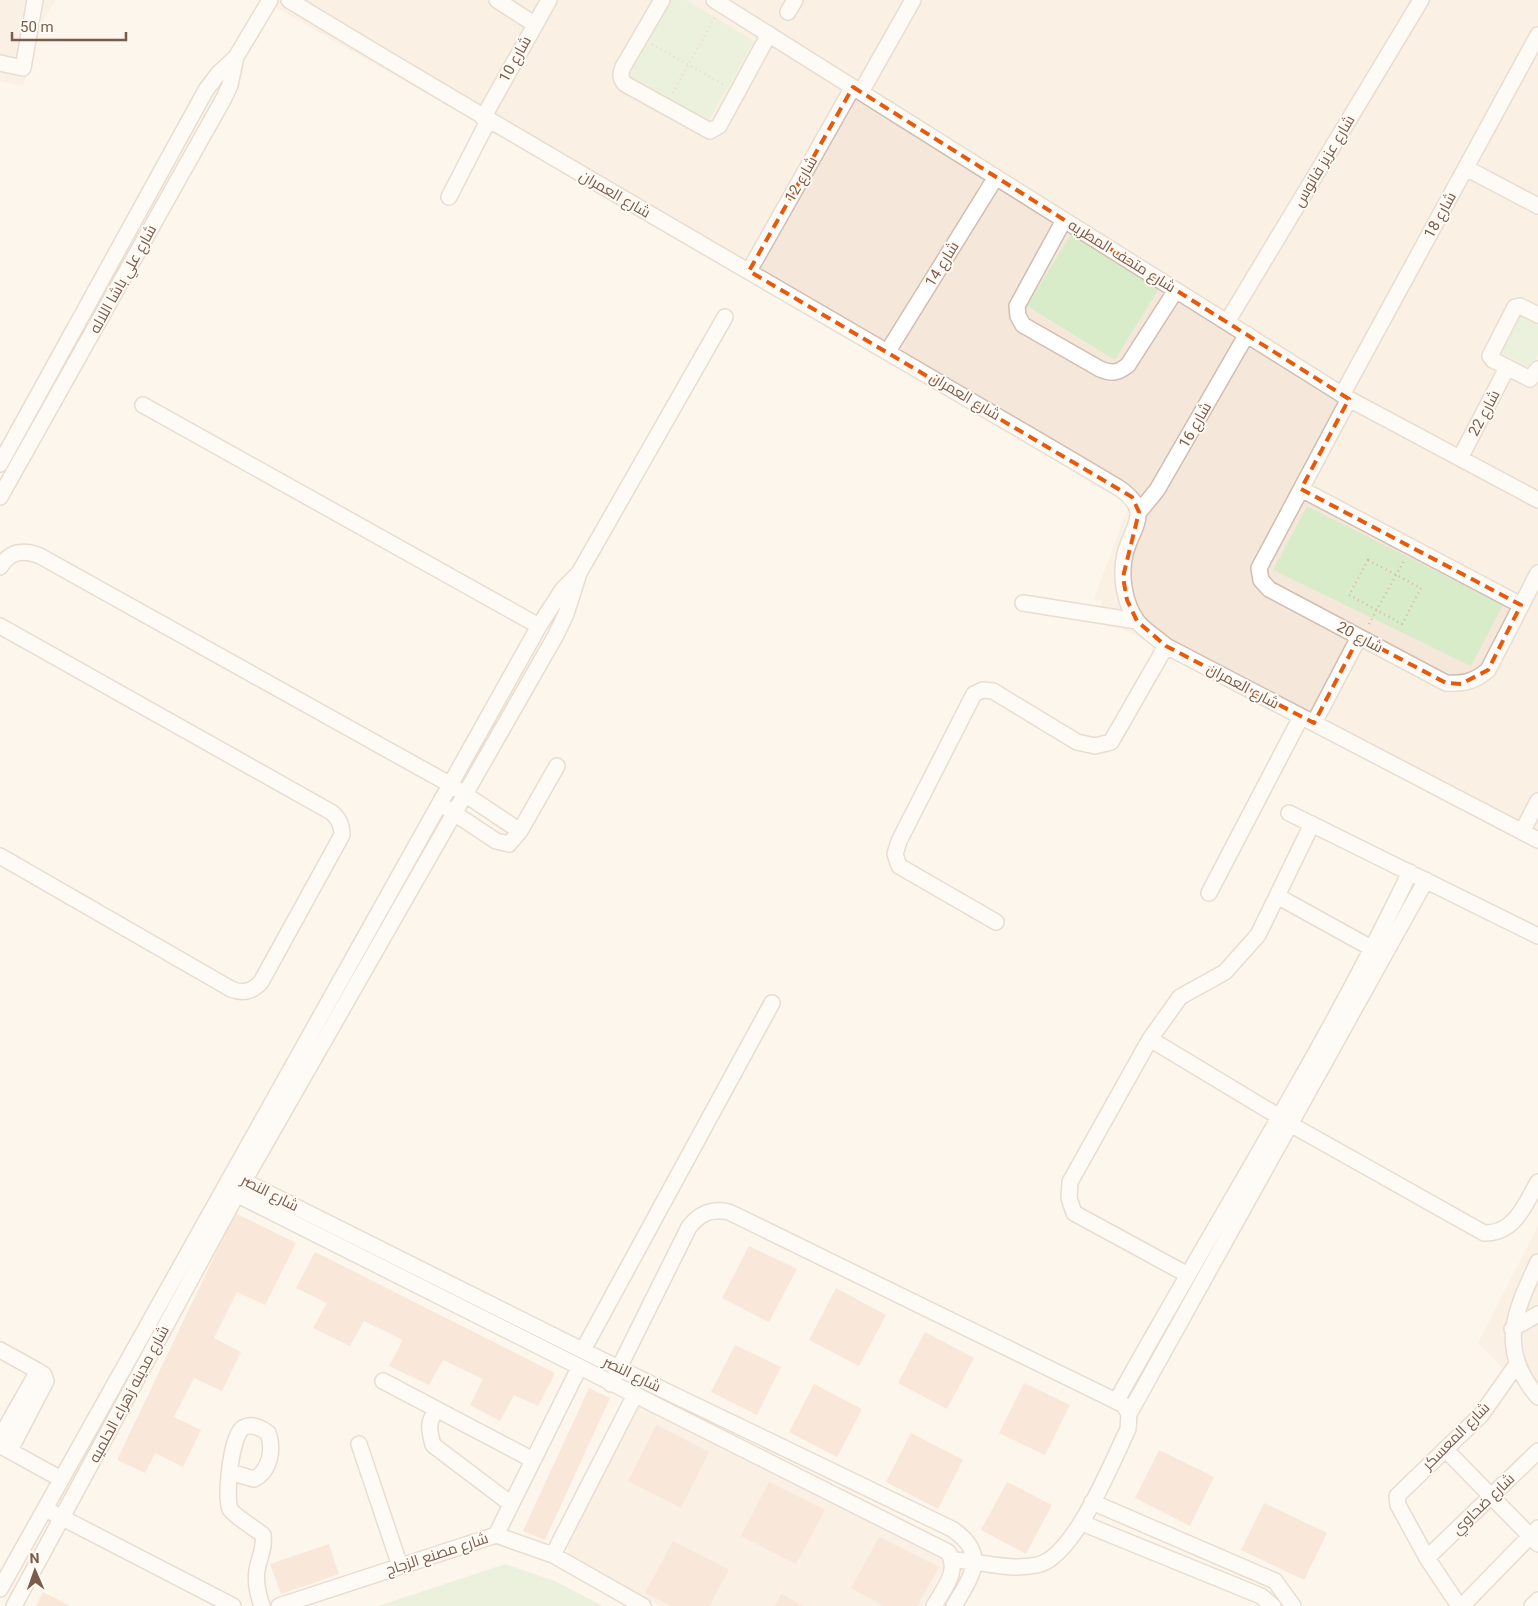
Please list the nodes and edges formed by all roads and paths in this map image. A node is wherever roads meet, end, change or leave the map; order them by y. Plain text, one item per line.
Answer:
1 (35, 0) edge
2 (270, 0) edge
3 (290, 0) edge
4 (497, 0) edge
5 (549, 0) edge
6 (662, 0) edge
7 (913, 0) edge
8 (1421, 0) edge
9 (718, 2) edge
10 (534, 24) junction
11 (769, 34) junction
12 (1538, 35) edge
13 (640, 37) junction
14 (236, 57) junction
15 (0, 63) edge
16 (689, 65) junction
17 (857, 90) junction
18 (738, 92) junction
19 (666, 107) junction
20 (486, 119) junction
21 (1466, 168) junction
22 (996, 177) junction
23 (449, 197) dead end
24 (1538, 206) edge
25 (1064, 220) junction
26 (749, 271) junction
27 (1176, 290) junction
28 (1537, 312) edge
29 (725, 317) dead end
30 (1227, 322) junction
31 (1246, 334) junction
32 (888, 351) junction
33 (1507, 368) junction
34 (1538, 369) edge
35 (1346, 397) junction
36 (143, 405) dead end
37 (1460, 458) junction
38 (0, 464) edge
39 (1301, 489) junction
40 (0, 497) edge
41 (1538, 500) edge
42 (1138, 512) junction
43 (1412, 547) junction
44 (0, 567) edge
45 (579, 573) junction
46 (1538, 573) edge
47 (1396, 575) junction
48 (1023, 603) dead end
49 (1521, 605) junction
50 (1377, 610) junction
51 (1137, 620) junction
52 (0, 626) edge
53 (539, 626) junction
54 (1360, 637) junction
55 (1166, 646) junction
56 (1308, 720) junction
57 (557, 766) dead end
58 (451, 785) junction
59 (466, 795) junction
60 (1538, 801) edge
61 (440, 804) junction
62 (1289, 813) dead end
63 (455, 814) junction
64 (1312, 824) junction
65 (520, 831) junction
66 (1522, 832) junction
67 (1538, 840) edge
68 (0, 856) edge
69 (1410, 872) junction
70 (1426, 880) junction
71 (1208, 893) dead end
72 (1277, 896) junction
73 (996, 922) dead end
74 (1538, 936) edge
75 (1373, 949) junction
76 (772, 1003) dead end
77 (1150, 1039) junction
78 (1284, 1120) junction
79 (238, 1178) junction
80 (1538, 1182) edge
81 (231, 1192) junction
82 (1538, 1262) edge
83 (1188, 1275) junction
84 (1538, 1314) edge
85 (1512, 1328) junction
86 (0, 1350) edge
87 (583, 1350) junction
88 (1517, 1364) junction
89 (579, 1368) junction
90 (618, 1368) junction
91 (38, 1371) junction
92 (383, 1381) dead end
93 (611, 1384) junction
94 (635, 1395) junction
95 (1538, 1397) edge
96 (1117, 1400) junction
97 (437, 1410) junction
98 (1129, 1414) junction
99 (0, 1438) edge
100 (360, 1444) dead end
101 (5, 1448) edge
102 (1445, 1449) junction
103 (1538, 1450) edge
104 (533, 1460) junction
105 (230, 1472) dead end
106 (61, 1479) junction
107 (1491, 1496) junction
108 (1092, 1502) junction
109 (511, 1504) junction
110 (44, 1509) junction
111 (62, 1518) junction
112 (1082, 1523) junction
113 (496, 1535) junction
114 (1535, 1536) edge
115 (553, 1555) junction
116 (1427, 1558) junction
117 (953, 1560) junction
118 (975, 1560) junction
119 (400, 1566) junction
120 (0, 1588) edge
121 (1538, 1600) edge
122 (14, 1606) edge
123 (233, 1606) edge
124 (262, 1606) edge
125 (279, 1606) edge
126 (643, 1606) edge
127 (934, 1606) edge
128 (954, 1606) edge
129 (1273, 1606) edge
130 (1293, 1606) edge
131 (1460, 1606) edge
132 (1532, 1606) edge

1 - 15 street
2 - 14 street, شارع علي باشا اللاله
3 - 20 street, شارع العمران
4 - 10 street
5 - 10 street, شارع 10
6 - 13 street
7 - 17 street, شارع 12
8 - 30 street, شارع عزيز فانوس
9 - 11 street, شارع متحف المطريه
9 - 16 path
10 - 20 street, شارع 10
11 - 17 street, شارع متحف المطريه
11 - 18 street
12 - 21 street, شارع 18
13 - 16 path
13 - 19 street
14 - 38 street, شارع علي باشا اللاله
14 - 40 street, شارع علي باشا اللاله
16 - 18 path
16 - 19 path
17 - 22 street, شارع متحف المطريه
17 - 26 street, شارع 12
18 - 19 street
20 - 23 street, شارع 10
20 - 26 street, شارع العمران
21 - 24 street
21 - 35 street, شارع 18
22 - 25 street, شارع متحف المطريه
22 - 32 street, شارع 14
25 - 27 street, شارع متحف المطريه
25 - 27 street
26 - 32 street, شارع العمران
27 - 30 street, شارع متحف المطريه
28 - 33 street
29 - 45 street
30 - 31 street, شارع متحف المطريه
31 - 35 street, شارع متحف المطريه
31 - 42 street, شارع 16
32 - 42 street, شارع العمران
33 - 34 street
33 - 37 street, شارع 22
35 - 37 street, شارع متحف المطريه
35 - 39 street, شارع 20
36 - 53 street
37 - 41 street, شارع متحف المطريه
39 - 43 street
39 - 54 street, شارع 20
42 - 51 street, شارع العمران
43 - 47 path
43 - 49 street
44 - 58 street
45 - 53 street
45 - 59 street
46 - 49 street, شارع 20
47 - 50 path
47 - 50 path
47 - 50 path
48 - 51 street
49 - 54 street, شارع 20
50 - 54 path
51 - 55 street, شارع العمران
52 - 68 street
53 - 58 street
54 - 56 street
55 - 56 street, شارع العمران
55 - 73 street
56 - 66 street, شارع العمران
56 - 71 street
57 - 65 street
58 - 59 street
58 - 61 street
59 - 63 street
59 - 65 street
60 - 66 street
61 - 63 street
61 - 79 street
62 - 64 street
63 - 65 street
63 - 79 street
64 - 69 street
64 - 72 street
66 - 67 street, شارع العمران
69 - 70 street
69 - 75 street
70 - 74 street
70 - 78 street
72 - 75 street
72 - 77 street
75 - 78 street
76 - 87 street
77 - 78 street
77 - 83 street
78 - 80 street
78 - 83 street
78 - 98 street
79 - 81 street, شارع مدينه زهراء الحلميه
79 - 87 street, شارع النصر
81 - 89 street, شارع النصر
81 - 106 street, شارع مدينه زهراء الحلميه
81 - 111 street, شارع مدينه زهراء الحلميه
82 - 85 street
83 - 96 street
84 - 85 street
85 - 88 street
86 - 91 street
87 - 90 street, شارع النصر
88 - 95 street
88 - 102 street, شارع المعسكر
89 - 93 street, شارع النصر
89 - 104 street
90 - 93 street
90 - 96 street
90 - 118 street, شارع النصر
91 - 99 street
91 - 101 street
92 - 97 street
93 - 94 street, شارع النصر
94 - 115 street
94 - 117 street, شارع النصر
96 - 98 street
97 - 104 street
97 - 109 street
98 - 108 street
100 - 119 street
101 - 106 street
102 - 107 street
102 - 116 street, شارع المعسكر
103 - 107 street, شارع ضحاوي
104 - 109 street
105 - 124 street
106 - 110 street, شارع مدينه زهراء الحلميه
107 - 114 street
107 - 116 street, شارع ضحاوي
108 - 112 street
108 - 130 street
109 - 113 street
110 - 111 street
110 - 120 street, شارع مدينه زهراء الحلميه
111 - 122 street, شارع مدينه زهراء الحلميه
111 - 123 street
112 - 118 street
112 - 129 street
113 - 115 street, شارع مصنع الزجاج
113 - 119 street, شارع مصنع الزجاج
114 - 131 street
115 - 126 street, شارع مصنع الزجاج
116 - 131 street
117 - 118 street
117 - 127 street
118 - 128 street
119 - 125 street, شارع مصنع الزجاج
121 - 132 street

